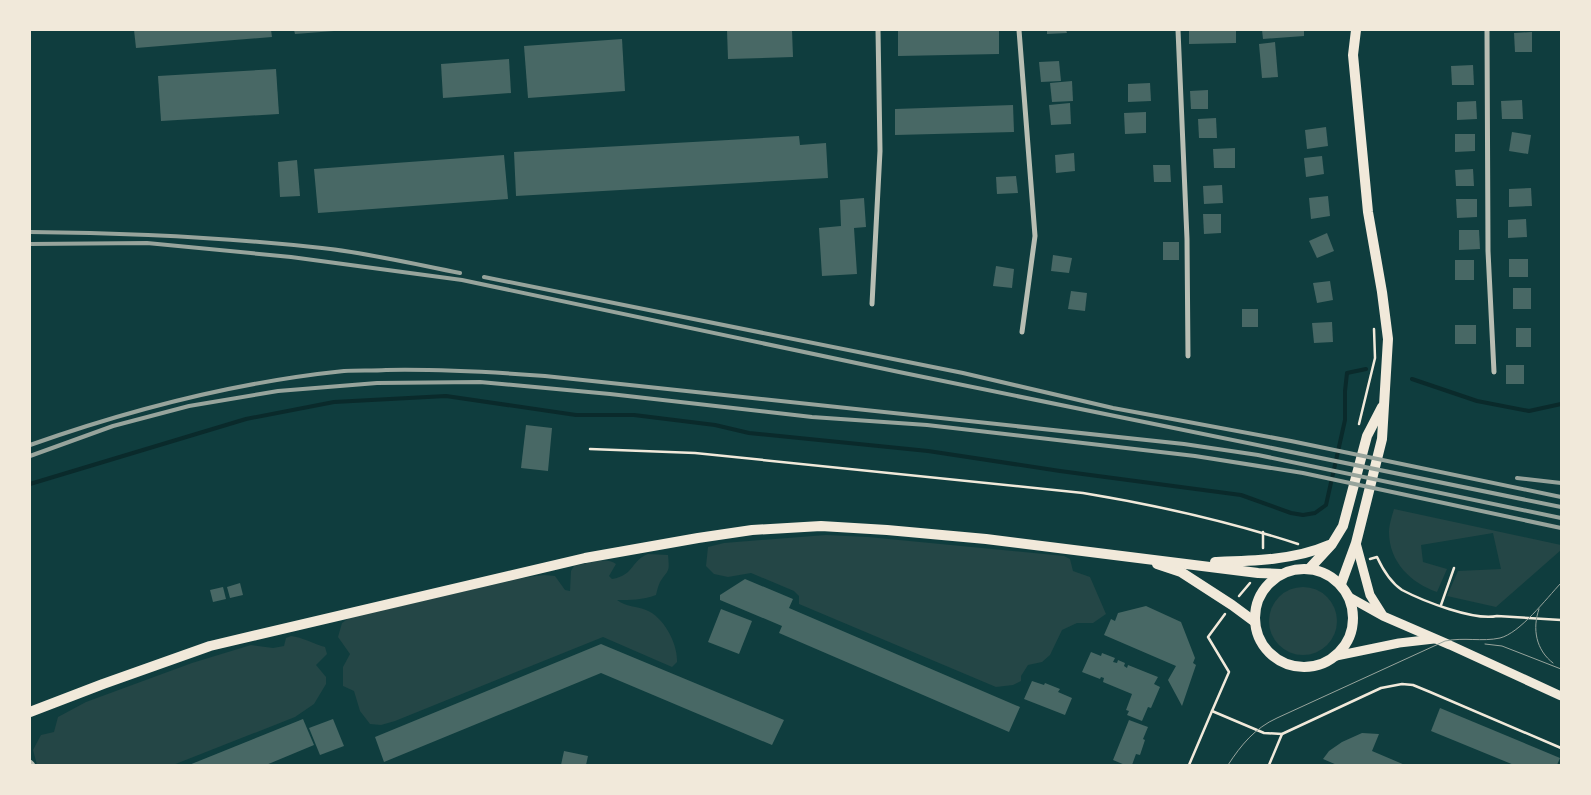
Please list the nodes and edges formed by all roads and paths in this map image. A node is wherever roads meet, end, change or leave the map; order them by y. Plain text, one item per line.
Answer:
1 (878, 30) edge
2 (1019, 30) edge
3 (1178, 30) edge
4 (1356, 30) edge
5 (1488, 30) edge
6 (872, 304) dead end
7 (1374, 323) dead end
8 (1022, 332) dead end
9 (1188, 356) dead end
10 (1494, 372) dead end
11 (1384, 404) junction
12 (1357, 432) dead end
13 (590, 449) dead end
14 (1263, 532) junction
15 (1356, 543) junction
16 (1332, 544) junction
17 (1312, 552) junction
18 (1139, 558) junction
19 (1263, 559) junction
20 (1360, 560) junction
21 (1184, 562) junction
22 (1309, 568) junction
23 (1454, 568) dead end
24 (1258, 573) junction
25 (1281, 574) junction
26 (1341, 584) junction
27 (1349, 597) junction
28 (1232, 605) junction
29 (1441, 605) junction
30 (1383, 616) junction
31 (1561, 620) edge
32 (1255, 622) junction
33 (1435, 639) junction
34 (1336, 656) junction
35 (1561, 696) edge
36 (1212, 711) junction
37 (30, 712) edge
38 (1282, 734) junction
39 (1561, 748) edge
40 (1189, 765) edge
41 (1269, 765) edge

1 - 6 street
2 - 8 street
3 - 9 street
4 - 11 main road
5 - 10 street
7 - 12 path
11 - 15 main road
11 - 16 main road
13 - 14 path
14 - 17 path
14 - 19 path
15 - 20 main road
15 - 26 main road
16 - 17 main road
16 - 22 main road
17 - 19 main road
18 - 21 main road
18 - 28 main road
18 - 37 main road
19 - 21 main road
20 - 29 path
20 - 30 main road
21 - 24 main road
22 - 25 main road
22 - 26 main road
23 - 29 path
24 - 25 main road
24 - 28 path
25 - 32 main road
26 - 27 main road
27 - 30 main road
27 - 34 main road
28 - 32 main road
28 - 36 path
29 - 31 path
30 - 33 main road
32 - 34 main road
33 - 34 main road
33 - 35 main road
36 - 38 path
36 - 40 path
38 - 39 path
38 - 41 path

